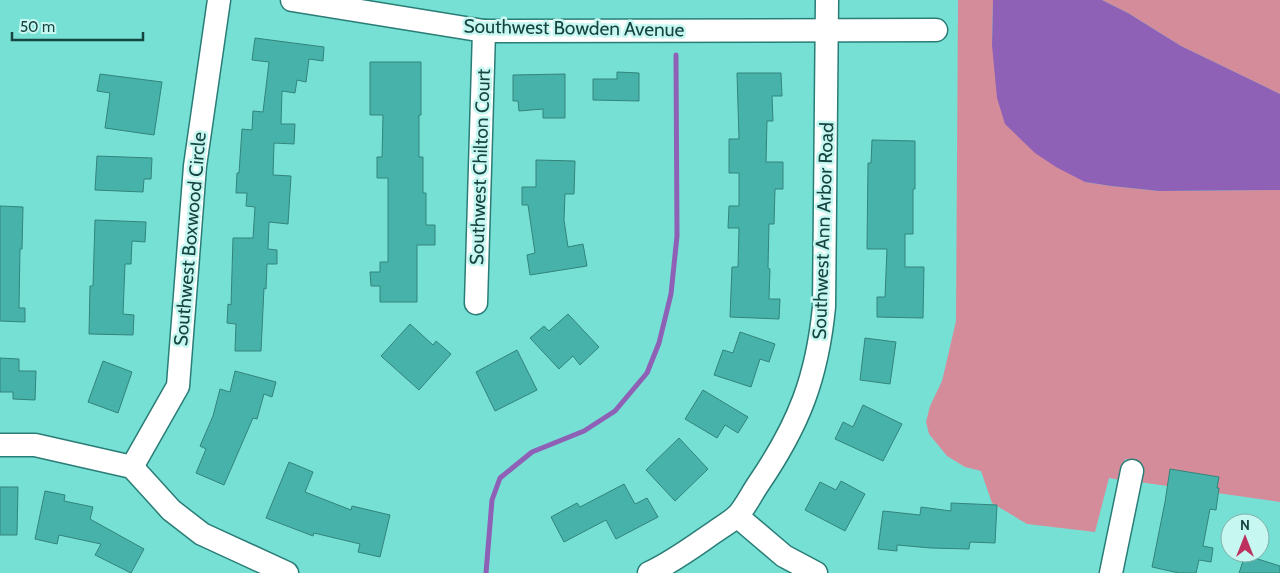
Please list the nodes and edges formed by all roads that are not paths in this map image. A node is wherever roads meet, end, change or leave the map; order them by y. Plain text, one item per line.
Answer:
1 (218, 0) edge
2 (292, 0) edge
3 (827, 0) edge
4 (484, 30) junction
5 (827, 30) junction
6 (936, 30) dead end
7 (476, 303) dead end
8 (0, 445) edge
9 (132, 467) junction
10 (1132, 472) dead end
11 (737, 516) junction
12 (287, 573) edge
13 (649, 573) edge
14 (816, 573) edge
15 (1111, 573) edge

1 - 9 street, Southwest Boxwood Circle
2 - 4 street, Southwest Bowden Avenue
3 - 5 street, Southwest Ann Arbor Road
4 - 5 street, Southwest Bowden Avenue
4 - 7 street, Southwest Chilton Court
5 - 6 street, Southwest Bowden Avenue
5 - 11 street, Southwest Ann Arbor Road
8 - 9 street
9 - 12 street
10 - 15 street
11 - 13 street, Southwest Ann Arbor Road
11 - 14 street

